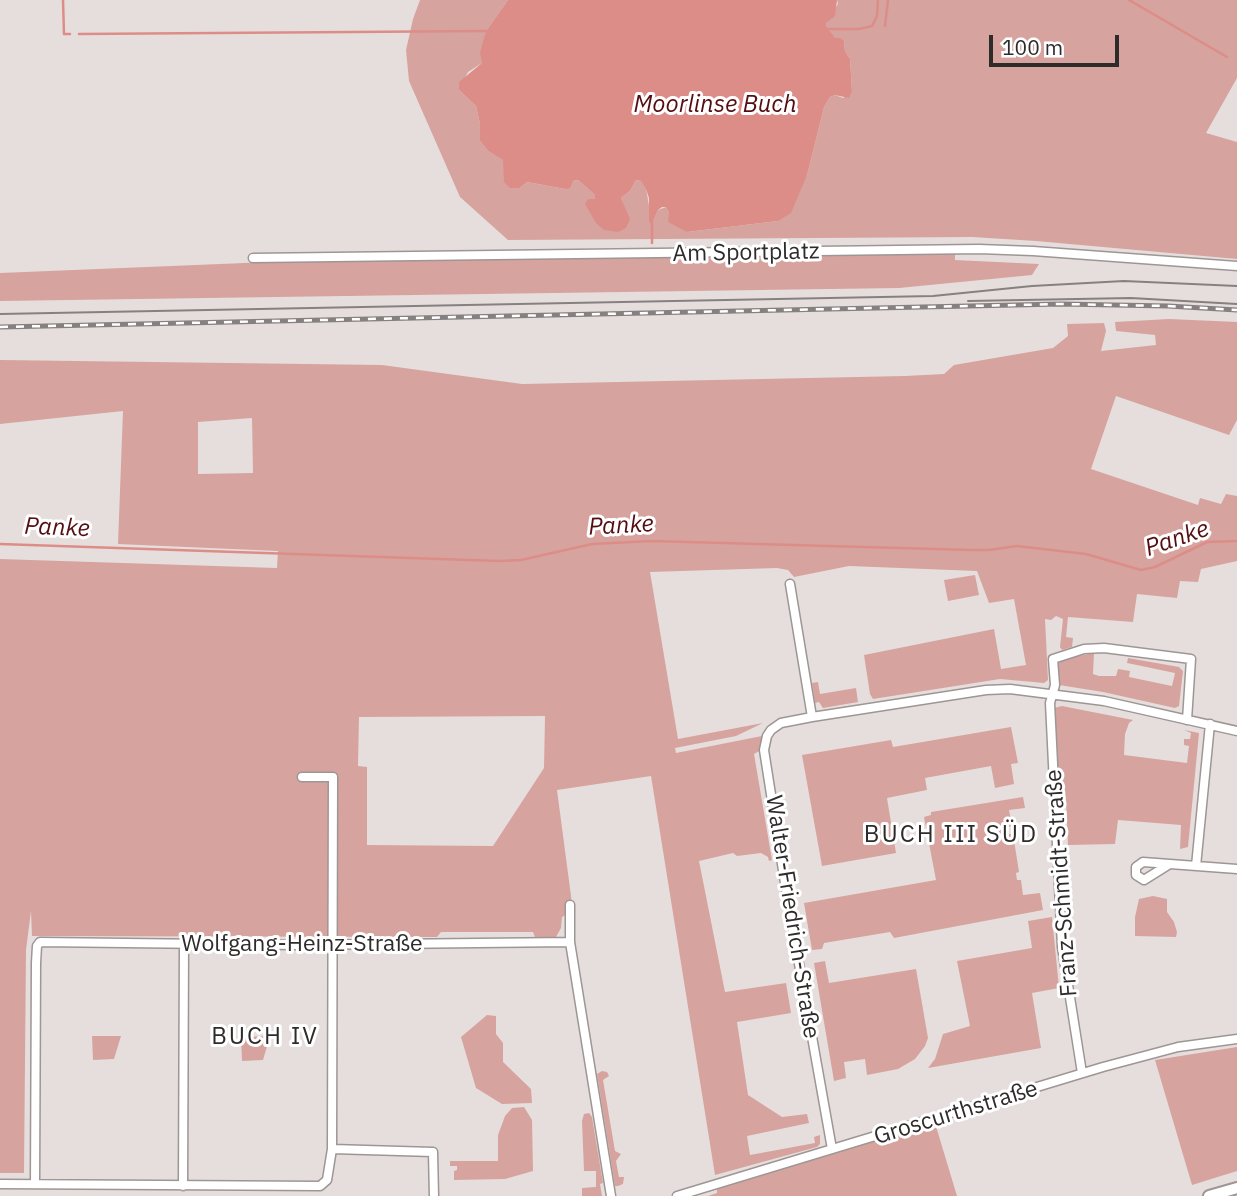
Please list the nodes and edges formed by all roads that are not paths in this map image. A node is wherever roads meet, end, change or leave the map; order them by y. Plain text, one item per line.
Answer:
1 (253, 258) dead end
2 (1237, 266) edge
3 (790, 584) dead end
4 (1052, 693) junction
5 (812, 717) junction
6 (1187, 720) junction
7 (1210, 724) junction
8 (1237, 731) edge
9 (302, 777) dead end
10 (1168, 865) dead end
11 (1196, 866) junction
12 (1237, 869) edge
13 (570, 905) dead end
14 (570, 942) junction
15 (184, 944) junction
16 (332, 945) junction
17 (1237, 1039) edge
18 (1082, 1073) junction
19 (332, 1149) junction
20 (832, 1149) junction
21 (0, 1184) edge
22 (35, 1184) junction
23 (183, 1186) junction
24 (1237, 1188) edge
25 (434, 1196) edge
26 (611, 1196) edge
27 (677, 1196) edge
28 (1209, 1196) edge

1 - 2 street, Am Sportplatz
3 - 5 street
4 - 5 street, Walter-Friedrich-Straße
4 - 6 street, Walter-Friedrich-Straße
4 - 6 street
4 - 18 street, Franz-Schmidt-Straße
5 - 20 street, Walter-Friedrich-Straße
6 - 7 street, Walter-Friedrich-Straße
7 - 8 street, Walter-Friedrich-Straße
7 - 11 street
9 - 16 street
10 - 11 street
11 - 12 street
13 - 14 street
14 - 16 street, Wolfgang-Heinz-Straße
14 - 26 street
15 - 16 street, Wolfgang-Heinz-Straße
15 - 22 street, Wolfgang-Heinz-Straße
15 - 23 street
16 - 19 street
17 - 18 street, Groscurthstraße
18 - 20 street, Groscurthstraße
19 - 23 street
19 - 25 street
20 - 27 street, Groscurthstraße
21 - 22 street
22 - 23 street
24 - 28 main road

